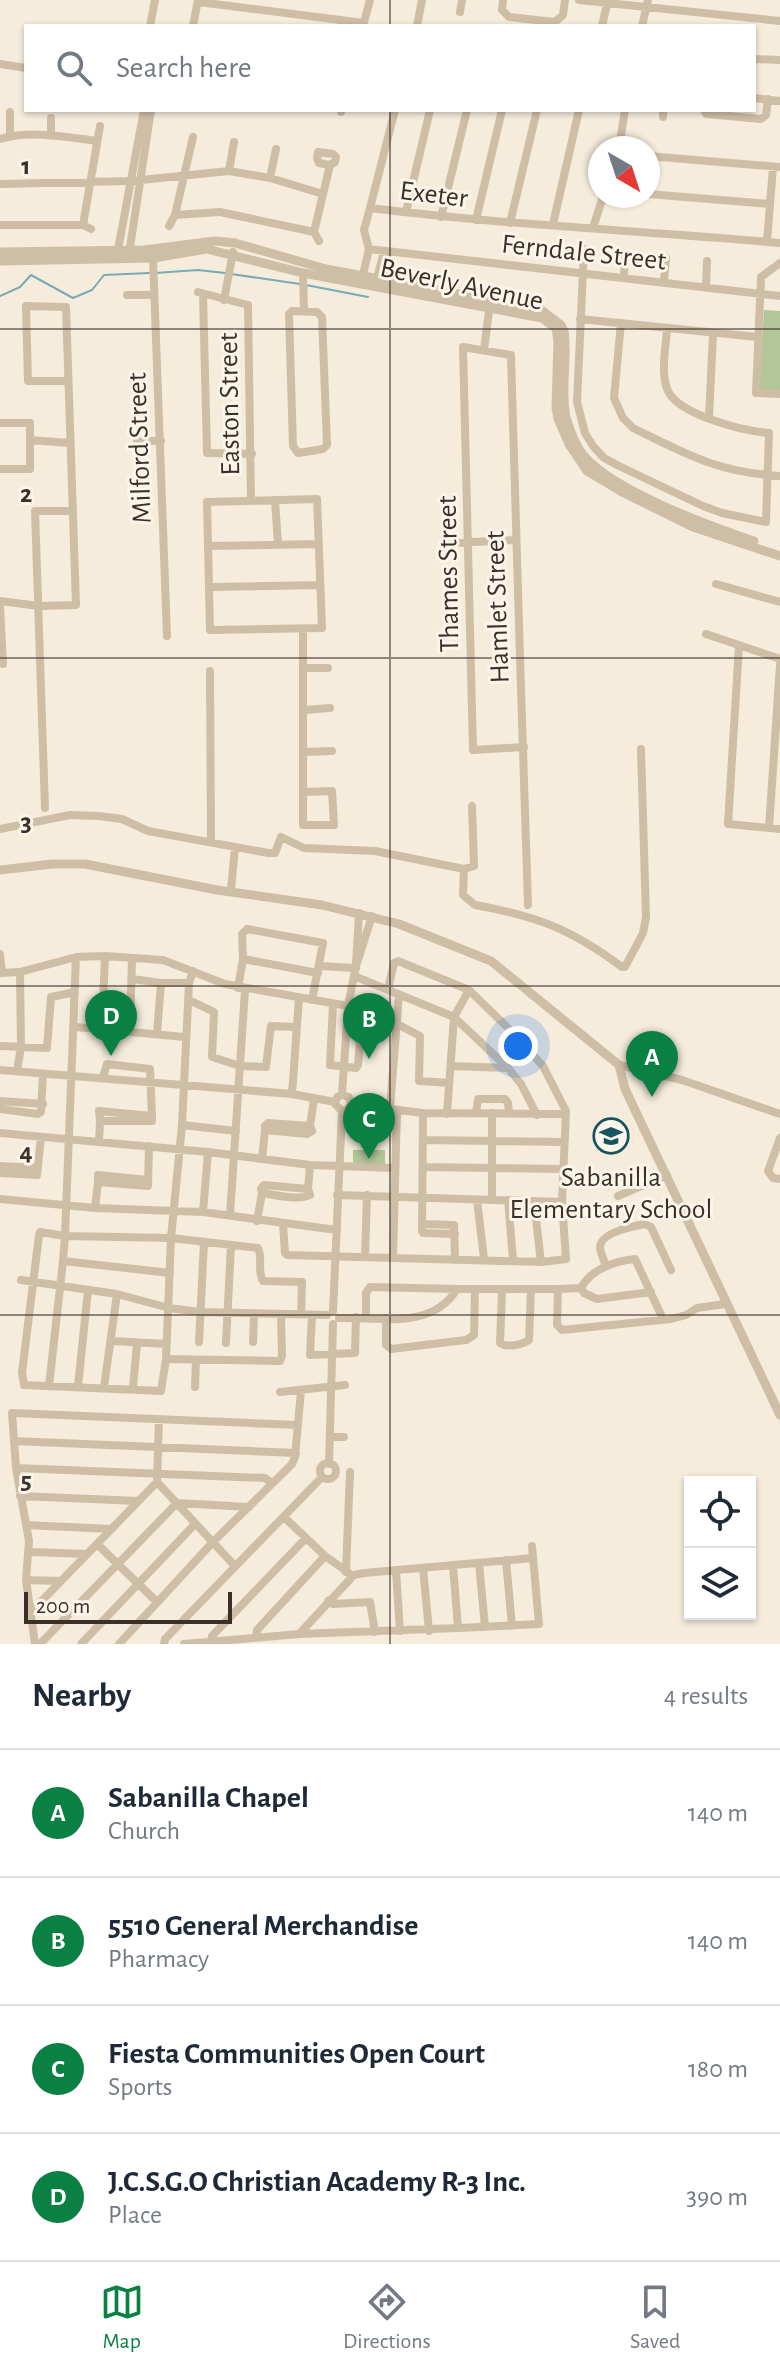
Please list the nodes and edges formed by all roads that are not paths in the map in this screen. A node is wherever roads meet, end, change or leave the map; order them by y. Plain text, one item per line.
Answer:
1 (155, 0) edge
2 (370, 0) edge
3 (422, 0) edge
4 (462, 0) edge
5 (503, 0) edge
6 (565, 0) edge
7 (579, 0) edge
8 (198, 1) edge
9 (607, 4) junction
10 (646, 4) edge
11 (460, 12) dead end
12 (780, 21) edge
13 (150, 24) edge
14 (193, 24) edge
15 (363, 24) edge
16 (417, 24) edge
17 (602, 24) edge
18 (642, 24) edge
19 (756, 59) edge
20 (780, 60) edge
21 (0, 64) edge
22 (24, 68) edge
23 (756, 98) edge
24 (768, 99) junction
25 (780, 101) edge
26 (10, 112) dead end
27 (144, 112) edge
28 (151, 112) edge
29 (394, 112) edge
30 (430, 112) edge
31 (467, 112) edge
32 (502, 112) edge
33 (537, 112) edge
34 (579, 112) edge
35 (625, 112) edge
36 (705, 112) edge
37 (51, 118) dead end
38 (100, 126) dead end
39 (51, 135) junction
40 (10, 136) junction
41 (621, 136) edge
42 (193, 137) dead end
43 (0, 139) edge
44 (97, 141) junction
45 (234, 142) dead end
46 (276, 149) dead end
47 (660, 157) edge
48 (330, 165) dead end
49 (776, 167) edge
50 (229, 171) junction
51 (185, 173) junction
52 (270, 178) junction
53 (135, 180) junction
54 (90, 182) junction
55 (0, 184) edge
56 (323, 194) junction
57 (660, 195) edge
58 (770, 204) junction
59 (370, 208) junction
60 (599, 208) edge
61 (406, 212) junction
62 (175, 215) junction
63 (441, 217) junction
64 (476, 220) junction
65 (510, 223) junction
66 (553, 224) junction
67 (0, 225) edge
68 (169, 226) dead end
69 (593, 228) junction
70 (767, 242) junction
71 (780, 243) edge
72 (234, 248) junction
73 (369, 249) junction
74 (584, 249) dead end
75 (0, 252) edge
76 (384, 252) junction
77 (117, 254) junction
78 (129, 254) junction
79 (625, 254) dead end
80 (666, 258) dead end
81 (0, 261) edge
82 (707, 261) dead end
83 (153, 263) junction
84 (780, 263) edge
85 (582, 272) junction
86 (303, 277) junction
87 (624, 277) junction
88 (362, 280) junction
89 (664, 281) junction
90 (376, 283) junction
91 (706, 286) junction
92 (760, 294) junction
93 (127, 295) dead end
94 (154, 295) junction
95 (780, 296) edge
96 (224, 300) junction
97 (490, 305) junction
98 (304, 311) junction
99 (580, 319) junction
100 (621, 323) junction
101 (667, 329) junction
102 (713, 334) junction
103 (757, 337) junction
104 (463, 347) joint
105 (484, 350) junction
106 (67, 381) junction
107 (780, 394) edge
108 (709, 417) junction
109 (0, 423) edge
110 (30, 440) junction
111 (137, 441) dead end
112 (161, 441) junction
113 (70, 443) junction
114 (252, 454) junction
115 (0, 469) edge
116 (769, 475) junction
117 (780, 476) edge
118 (275, 500) junction
119 (251, 501) junction
120 (72, 511) junction
121 (515, 540) junction
122 (468, 542) junction
123 (450, 543) dead end
124 (278, 544) junction
125 (319, 544) junction
126 (208, 546) junction
127 (780, 550) edge
128 (780, 556) edge
129 (716, 584) dead end
130 (320, 585) junction
131 (210, 587) junction
132 (0, 601) edge
133 (780, 602) edge
134 (39, 606) junction
135 (0, 607) edge
136 (303, 629) junction
137 (706, 634) dead end
138 (167, 636) dead end
139 (739, 646) junction
140 (780, 662) edge
141 (3, 664) dead end
142 (304, 668) junction
143 (328, 668) dead end
144 (210, 671) dead end
145 (330, 708) dead end
146 (305, 710) junction
147 (524, 747) junction
148 (641, 749) dead end
149 (332, 751) dead end
150 (304, 752) junction
151 (304, 792) junction
152 (472, 806) dead end
153 (45, 808) dead end
154 (769, 828) junction
155 (0, 829) edge
156 (780, 829) edge
157 (211, 841) junction
158 (235, 847) junction
159 (464, 869) junction
160 (0, 870) edge
161 (231, 890) junction
162 (528, 905) dead end
163 (359, 913) junction
164 (372, 916) junction
165 (0, 954) edge
166 (105, 956) junction
167 (76, 957) junction
168 (132, 958) junction
169 (243, 959) junction
170 (319, 969) junction
171 (356, 970) junction
172 (193, 971) junction
173 (20, 972) junction
174 (1, 973) edge
175 (133, 979) junction
176 (161, 983) junction
177 (189, 983) junction
178 (242, 989) junction
179 (388, 989) junction
180 (469, 990) junction
181 (75, 992) junction
182 (399, 995) junction
183 (299, 998) junction
184 (189, 1000) junction
185 (312, 1000) junction
186 (333, 1004) junction
187 (348, 1010) junction
188 (454, 1017) junction
189 (397, 1024) junction
190 (75, 1027) junction
191 (296, 1027) junction
192 (102, 1028) junction
193 (130, 1031) junction
194 (157, 1034) junction
195 (185, 1037) junction
196 (0, 1046) edge
197 (21, 1047) junction
198 (619, 1065) junction
199 (240, 1066) junction
200 (451, 1066) junction
201 (344, 1067) junction
202 (508, 1068) junction
203 (0, 1070) edge
204 (17, 1071) junction
205 (43, 1074) junction
206 (72, 1075) junction
207 (152, 1082) junction
208 (449, 1083) junction
209 (184, 1086) junction
210 (239, 1091) junction
211 (292, 1094) junction
212 (342, 1095) junction
213 (314, 1099) junction
214 (0, 1101) edge
215 (335, 1102) junction
216 (43, 1104) junction
217 (351, 1104) junction
218 (0, 1109) edge
219 (393, 1109) junction
220 (342, 1111) junction
221 (423, 1113) junction
222 (476, 1113) junction
223 (492, 1113) junction
224 (509, 1113) junction
225 (447, 1114) junction
226 (566, 1114) junction
227 (780, 1114) edge
228 (537, 1115) junction
229 (182, 1125) junction
230 (236, 1131) junction
231 (0, 1133) edge
232 (41, 1137) junction
233 (70, 1138) junction
234 (780, 1138) edge
235 (425, 1140) junction
236 (492, 1141) junction
237 (99, 1142) junction
238 (564, 1142) junction
239 (149, 1146) junction
240 (179, 1149) junction
241 (208, 1152) junction
242 (235, 1156) junction
243 (262, 1159) junction
244 (310, 1165) junction
245 (0, 1166) edge
246 (338, 1166) junction
247 (424, 1167) junction
248 (38, 1168) junction
249 (394, 1168) junction
250 (492, 1169) junction
251 (562, 1169) junction
252 (0, 1173) edge
253 (667, 1175) junction
254 (780, 1179) edge
255 (337, 1195) junction
256 (367, 1195) junction
257 (395, 1196) junction
258 (618, 1196) dead end
259 (0, 1199) edge
260 (424, 1199) junction
261 (477, 1200) junction
262 (492, 1200) junction
263 (508, 1200) junction
264 (534, 1202) junction
265 (562, 1202) junction
266 (67, 1206) junction
267 (95, 1208) junction
268 (175, 1210) junction
269 (203, 1212) junction
270 (230, 1215) junction
271 (257, 1221) junction
272 (283, 1224) junction
273 (423, 1228) junction
274 (337, 1230) junction
275 (455, 1234) junction
276 (65, 1236) junction
277 (171, 1238) junction
278 (204, 1242) junction
279 (231, 1245) junction
280 (336, 1257) junction
281 (365, 1257) junction
282 (393, 1257) junction
283 (484, 1259) junction
284 (455, 1260) junction
285 (513, 1260) junction
286 (63, 1261) junction
287 (541, 1262) junction
288 (606, 1266) junction
289 (671, 1270) dead end
290 (170, 1273) junction
291 (21, 1280) dead end
292 (33, 1281) junction
293 (61, 1286) junction
294 (581, 1288) junction
295 (457, 1289) junction
296 (475, 1289) junction
297 (531, 1289) junction
298 (558, 1289) junction
299 (88, 1290) junction
300 (502, 1291) junction
301 (651, 1292) junction
302 (117, 1294) junction
303 (725, 1304) junction
304 (169, 1308) junction
305 (200, 1312) junction
306 (229, 1313) junction
307 (254, 1314) junction
308 (281, 1314) junction
309 (301, 1314) junction
310 (312, 1315) junction
311 (333, 1317) junction
312 (361, 1317) junction
313 (386, 1318) junction
314 (663, 1319) junction
315 (111, 1341) junction
316 (199, 1342) dead end
317 (253, 1342) dead end
318 (137, 1343) junction
319 (226, 1343) dead end
320 (166, 1344) junction
321 (332, 1354) junction
322 (166, 1359) junction
323 (196, 1360) junction
324 (345, 1385) dead end
325 (49, 1386) junction
326 (78, 1386) junction
327 (104, 1387) junction
328 (195, 1387) dead end
329 (133, 1388) junction
330 (331, 1388) junction
331 (301, 1391) junction
332 (280, 1392) dead end
333 (780, 1415) edge
334 (159, 1420) junction
335 (298, 1425) junction
336 (330, 1437) junction
337 (344, 1437) dead end
338 (14, 1441) junction
339 (158, 1446) junction
340 (296, 1453) junction
341 (329, 1464) junction
342 (16, 1468) junction
343 (343, 1472) junction
344 (322, 1477) junction
345 (157, 1478) junction
346 (272, 1483) junction
347 (20, 1496) junction
348 (138, 1501) junction
349 (177, 1503) junction
350 (249, 1507) junction
351 (284, 1517) junction
352 (195, 1524) junction
353 (26, 1525) junction
354 (111, 1529) junction
355 (306, 1538) junction
356 (212, 1543) junction
357 (97, 1544) junction
358 (532, 1546) dead end
359 (30, 1552) junction
360 (87, 1554) junction
361 (325, 1556) junction
362 (532, 1558) junction
363 (506, 1560) junction
364 (479, 1563) junction
365 (118, 1564) junction
366 (234, 1565) junction
367 (453, 1566) junction
368 (423, 1568) junction
369 (396, 1570) junction
370 (350, 1574) junction
371 (26, 1580) junction
372 (61, 1581) junction
373 (138, 1584) junction
374 (328, 1601) junction
375 (157, 1602) junction
376 (30, 1613) junction
377 (512, 1626) junction
378 (485, 1627) junction
379 (458, 1628) junction
380 (400, 1631) junction
381 (429, 1631) junction
382 (375, 1632) junction
383 (299, 1634) junction
384 (256, 1637) junction
385 (278, 1640) edge
386 (211, 1641) junction
387 (37, 1644) edge
388 (81, 1644) edge
389 (119, 1644) edge
390 (164, 1644) edge
391 (184, 1644) edge

1 - 13 street
2 - 15 street
3 - 16 street
4 - 11 street
5 - 6 street
7 - 9 street
8 - 14 street
8 - 15 street
9 - 10 street
9 - 17 street
10 - 12 street
10 - 18 street
19 - 20 street
21 - 22 street
23 - 24 street
24 - 25 street
24 - 36 street
26 - 40 street
27 - 53 street
28 - 53 street
29 - 59 street, Exeter
30 - 61 street
31 - 63 street
32 - 64 street
33 - 65 street
34 - 66 street
35 - 41 street
37 - 39 street
38 - 44 street
39 - 40 street
39 - 44 street
40 - 43 street
42 - 51 street
44 - 54 street
45 - 50 street
46 - 52 street
47 - 49 street
48 - 56 street
49 - 58 street
50 - 51 street
50 - 52 street
51 - 53 street
51 - 62 street
52 - 56 street
53 - 54 street
53 - 77 street
53 - 78 street
54 - 55 street
54 - 67 street
56 - 62 street
57 - 58 street
58 - 70 street
59 - 61 street, Exeter
59 - 73 street
60 - 69 street
61 - 63 street, Exeter
62 - 68 street
63 - 64 street, Exeter
64 - 65 street, Exeter
65 - 66 street, Exeter
66 - 69 street, Exeter
69 - 70 street, Exeter
70 - 71 street, Exeter
72 - 78 street, Beverly Avenue
72 - 83 street, Beverly Avenue
72 - 86 street, Beverly Avenue
72 - 88 street, Beverly Avenue
72 - 96 street
73 - 76 street, Ferndale Street
73 - 88 street
74 - 85 street
75 - 77 street, Beverly Avenue
76 - 85 street, Ferndale Street
76 - 90 street
77 - 78 street, Beverly Avenue
77 - 81 street, Beverly Avenue
78 - 83 street, Beverly Avenue
79 - 87 street
80 - 89 street
82 - 91 street
83 - 94 street, Milford Street
84 - 92 street
85 - 87 street, Ferndale Street
85 - 99 street
86 - 88 street, Beverly Avenue
86 - 98 street
87 - 89 street, Ferndale Street
88 - 90 street, Beverly Avenue
89 - 91 street, Ferndale Street
90 - 97 street, Beverly Avenue
91 - 92 street, Ferndale Street
92 - 95 street, Ferndale Street
92 - 103 street
93 - 94 street
94 - 112 street, Milford Street
96 - 114 street, Easton Street
96 - 114 street, Easton Street
97 - 105 street
97 - 127 street, Beverly Avenue
97 - 128 street, Beverly Avenue
98 - 98 street
99 - 100 street
99 - 116 street
100 - 101 street
100 - 116 street
101 - 102 street
101 - 108 street
102 - 103 street
102 - 108 street
103 - 107 street
104 - 105 street, Hamlet Street
104 - 122 street, Thames Street
105 - 121 street, Hamlet Street
106 - 106 street
106 - 113 street
108 - 116 street
109 - 110 street
110 - 113 street
110 - 115 street
111 - 112 street
112 - 138 street, Milford Street
113 - 120 street
114 - 119 street, Easton Street
116 - 117 street
118 - 119 street
118 - 124 street
118 - 125 street
119 - 126 street
120 - 134 street
120 - 134 street
121 - 122 street
121 - 147 street, Hamlet Street
122 - 123 street
122 - 147 street, Thames Street
124 - 125 street
124 - 126 street
125 - 130 street
126 - 131 street
129 - 133 street
130 - 131 street
130 - 136 street
131 - 136 street
132 - 134 street
134 - 153 street
135 - 141 street
136 - 142 street
137 - 139 street
139 - 140 street
139 - 154 street
140 - 154 street
142 - 143 street
142 - 146 street
144 - 157 street
145 - 146 street
146 - 150 street
147 - 162 street, Hamlet Street
148 - 159 street
149 - 150 street
150 - 151 street
151 - 151 street
152 - 159 street
154 - 156 street
155 - 157 street
157 - 158 street
158 - 159 street
158 - 161 street
160 - 161 street
161 - 163 street
163 - 164 street
163 - 171 street
164 - 171 street
164 - 198 street
165 - 174 street
166 - 167 street
166 - 168 street
166 - 192 street
167 - 173 street
167 - 181 street
168 - 172 street
168 - 175 street
169 - 170 street
169 - 170 street
169 - 178 street
170 - 171 street
170 - 185 street
171 - 179 street
171 - 187 street
172 - 177 street
172 - 178 street
173 - 174 street
173 - 197 street
175 - 176 street
175 - 193 street
176 - 177 street
176 - 194 street
177 - 184 street
178 - 183 street
178 - 199 street
179 - 180 street
179 - 182 street
180 - 188 street
180 - 226 street
181 - 190 street
181 - 197 street
182 - 188 street
182 - 189 street
183 - 185 street
183 - 191 street
184 - 195 street
184 - 199 street
185 - 186 street
186 - 187 street
186 - 201 street
187 - 201 street
187 - 201 street
188 - 200 street
188 - 202 street
189 - 208 street
189 - 219 street
190 - 192 street
190 - 206 street
191 - 199 street
191 - 211 street
192 - 193 street
193 - 194 street
194 - 195 street
195 - 209 street
196 - 197 street
197 - 204 street
198 - 227 street
198 - 253 street
199 - 210 street
200 - 202 street
200 - 208 street
201 - 212 street
202 - 228 street
203 - 204 street
204 - 205 street
205 - 206 street
205 - 216 street
206 - 207 street
206 - 233 street
207 - 209 street
207 - 237 street
208 - 225 street
209 - 210 street
209 - 229 street
210 - 211 street
210 - 230 street
211 - 213 street
212 - 215 street
212 - 217 street
213 - 215 street
213 - 243 street
214 - 216 street
215 - 220 street
216 - 218 street
217 - 219 street
217 - 220 street
219 - 221 street
219 - 249 street
220 - 246 street
221 - 225 street
221 - 235 street
222 - 223 street
222 - 224 street
222 - 225 street
223 - 224 street
223 - 236 street
224 - 228 street
226 - 228 street
226 - 238 street
229 - 230 street
229 - 240 street
230 - 242 street
231 - 232 street
232 - 233 street
232 - 248 street
233 - 237 street
233 - 266 street
234 - 254 street
235 - 236 street
235 - 247 street
236 - 238 street
236 - 250 street
237 - 239 street
238 - 251 street
239 - 240 street
239 - 267 street
240 - 241 street
240 - 268 street
241 - 242 street
241 - 269 street
242 - 243 street
242 - 270 street
243 - 244 street
244 - 246 street
244 - 271 street
245 - 248 street
246 - 249 street
246 - 255 street
247 - 250 street
247 - 260 street
248 - 252 street
249 - 257 street
250 - 251 street
250 - 262 street
251 - 265 street
253 - 258 street
253 - 303 street
255 - 256 street
255 - 274 street
256 - 257 street
256 - 281 street
257 - 260 street
257 - 282 street
259 - 266 street
260 - 261 street
260 - 273 street
261 - 262 street
261 - 283 street
262 - 263 street
263 - 264 street
263 - 285 street
264 - 265 street
264 - 287 street
265 - 287 street
266 - 267 street
266 - 276 street
267 - 268 street
268 - 269 street
268 - 277 street
269 - 270 street
270 - 271 street
271 - 272 street
272 - 274 street
272 - 280 street
273 - 275 street
273 - 275 street
274 - 280 street
275 - 284 street
276 - 277 street
276 - 286 street
276 - 292 street
277 - 278 street
277 - 290 street
278 - 279 street
278 - 305 street
279 - 306 street
279 - 309 street
280 - 281 street
280 - 311 street
281 - 282 street
282 - 284 street
283 - 284 street
283 - 285 street
285 - 287 street
286 - 290 street
286 - 293 street
288 - 289 street
288 - 294 street
288 - 301 street
290 - 304 street
291 - 292 street
292 - 293 street
292 - 325 street
293 - 299 street
293 - 325 street
294 - 298 street
294 - 301 street
295 - 296 street
295 - 312 street
295 - 313 street
296 - 300 street
296 - 313 street
297 - 298 street
297 - 300 street
297 - 300 street
298 - 314 street
299 - 302 street
299 - 326 street
301 - 314 street
302 - 304 street
302 - 315 street
303 - 314 street
303 - 333 street
304 - 305 street
304 - 320 street
305 - 306 street
305 - 316 street
306 - 307 street
306 - 319 street
307 - 308 street
307 - 317 street
308 - 309 street
308 - 323 street
309 - 310 street
310 - 311 street
310 - 321 street
311 - 312 street
311 - 321 street
312 - 313 street
312 - 321 street
315 - 318 street
315 - 327 street
318 - 320 street
318 - 329 street
320 - 322 street
321 - 330 street
322 - 323 street
322 - 329 street
323 - 328 street
324 - 330 street
325 - 326 street
326 - 327 street
327 - 329 street
330 - 331 street
330 - 336 street
331 - 332 street
331 - 335 street
334 - 335 street
334 - 338 street
334 - 339 street
335 - 340 street
336 - 337 street
336 - 341 street
338 - 339 street
338 - 342 street
339 - 340 street
339 - 345 street
340 - 346 street
341 - 343 street
341 - 344 street
342 - 345 street
342 - 347 street
343 - 344 street
343 - 370 street
344 - 351 street
345 - 346 street
345 - 348 street
345 - 349 street
346 - 350 street
347 - 348 street
347 - 353 street
348 - 354 street
349 - 350 street
349 - 352 street
349 - 365 street
350 - 356 street
351 - 355 street
351 - 366 street
352 - 356 street
352 - 373 street
353 - 354 street
353 - 359 street
354 - 357 street
355 - 361 street
355 - 386 street
356 - 366 street
356 - 375 street
357 - 360 street
357 - 365 street
358 - 362 street
359 - 360 street
359 - 371 street
360 - 372 street
361 - 370 street
361 - 384 street
362 - 363 street
362 - 377 street
363 - 364 street
363 - 377 street
364 - 367 street
364 - 378 street
365 - 373 street
365 - 387 street
366 - 390 street
367 - 368 street
367 - 379 street
368 - 369 street
368 - 381 street
369 - 370 street
369 - 380 street
370 - 374 street
371 - 372 street
371 - 376 street
372 - 376 street
373 - 375 street
373 - 388 street
374 - 382 street
374 - 383 street
375 - 389 street
376 - 387 street
377 - 378 street
378 - 379 street
379 - 381 street
380 - 381 street
380 - 382 street
382 - 383 street
383 - 385 street
384 - 385 street
384 - 386 street
386 - 391 street

